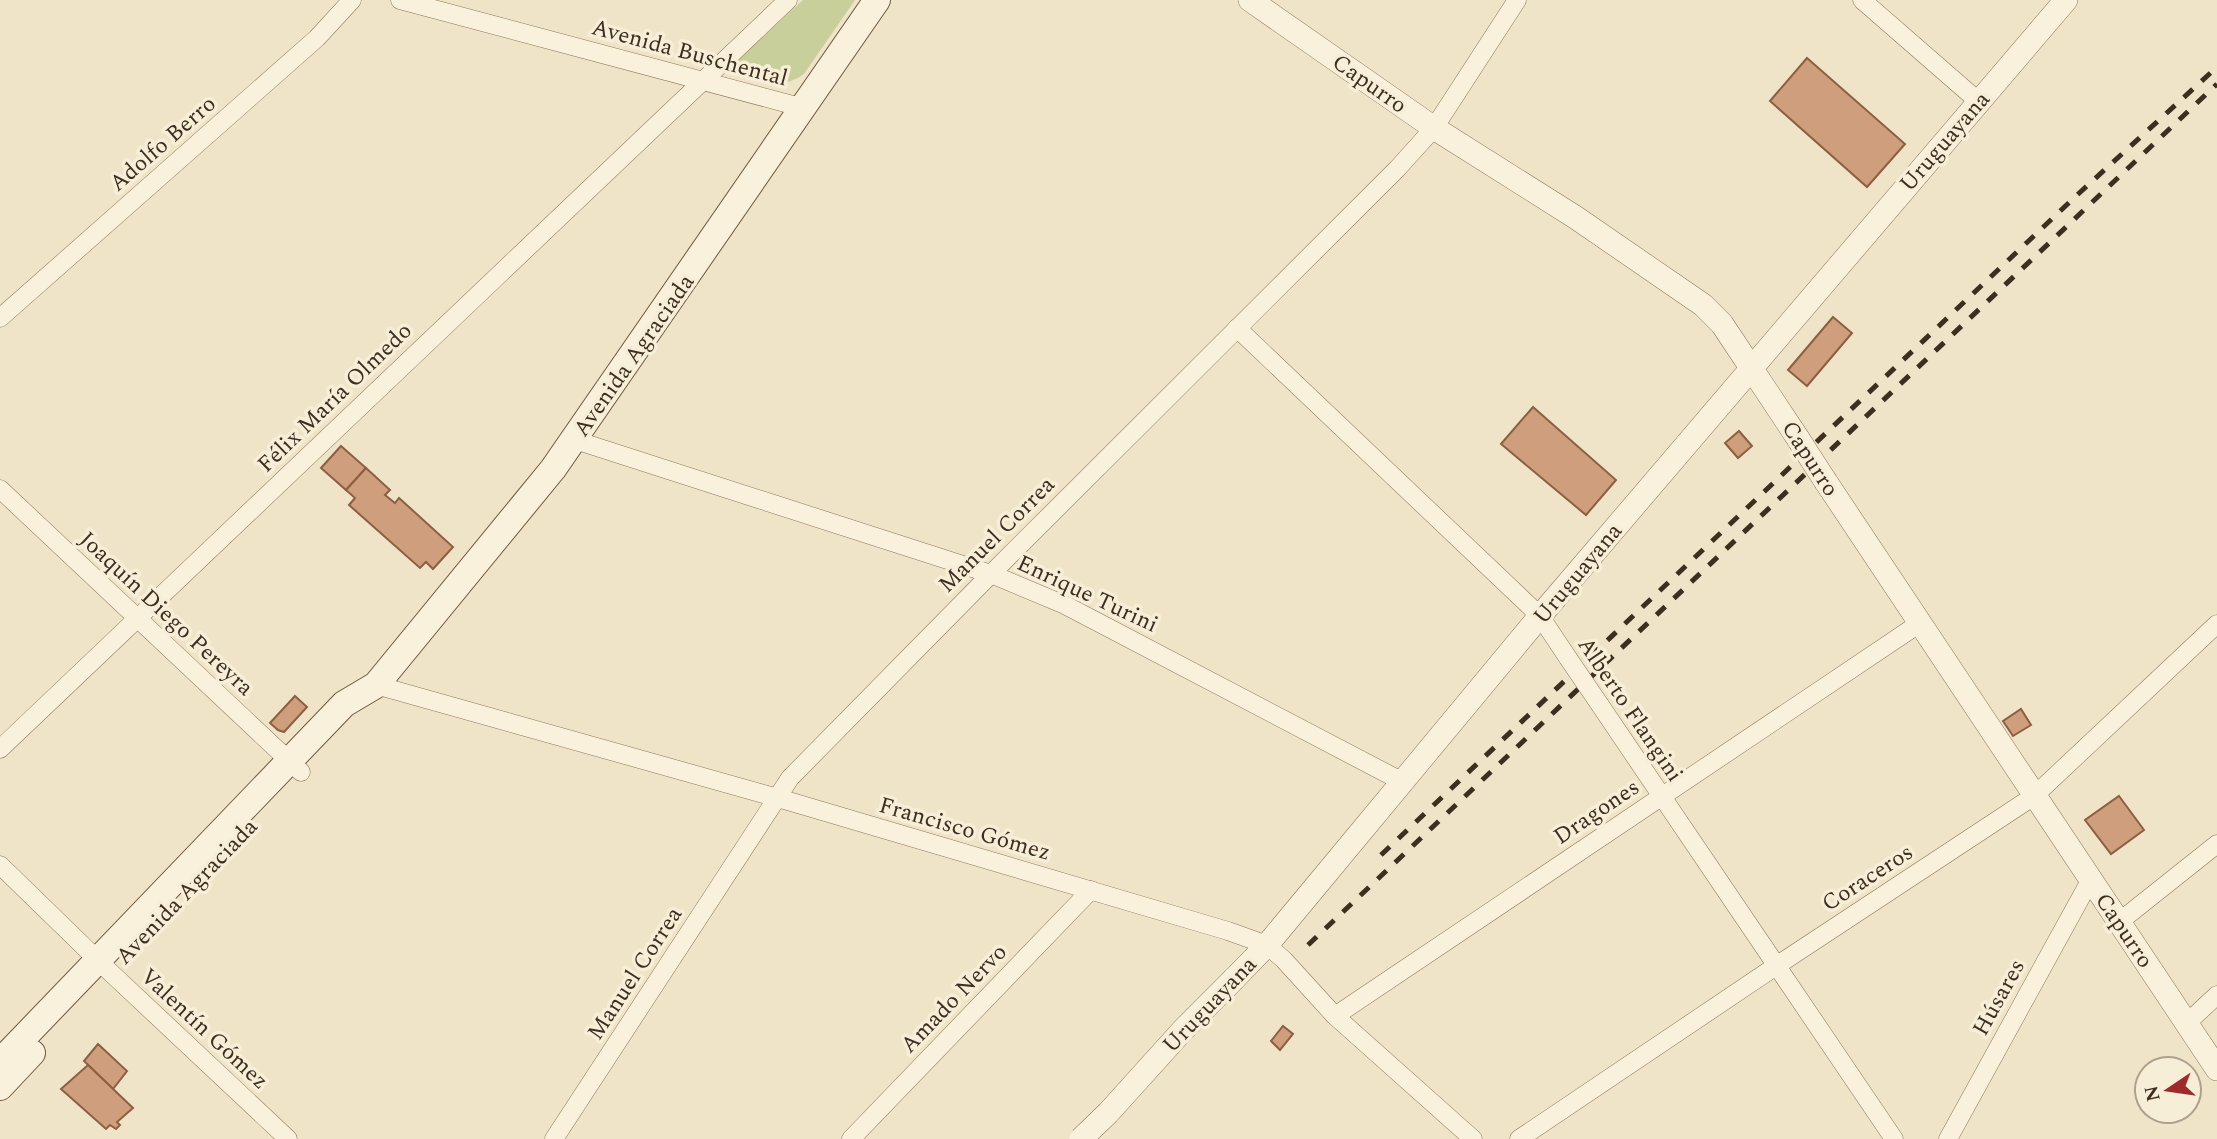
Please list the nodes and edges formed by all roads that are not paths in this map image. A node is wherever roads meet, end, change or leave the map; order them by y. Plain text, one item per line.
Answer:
1 (352, 0) edge
2 (400, 0) edge
3 (788, 0) edge
4 (877, 0) edge
5 (1250, 0) edge
6 (1517, 0) edge
7 (1862, 0) edge
8 (2066, 0) edge
9 (702, 81) junction
10 (1978, 102) junction
11 (804, 108) junction
12 (1434, 128) junction
13 (0, 318) edge
14 (1237, 328) junction
15 (1751, 367) junction
16 (575, 440) junction
17 (0, 489) edge
18 (991, 574) junction
19 (1540, 616) junction
20 (137, 618) junction
21 (1920, 623) junction
22 (2217, 624) edge
23 (371, 688) junction
24 (0, 750) edge
25 (295, 767) junction
26 (1403, 782) junction
27 (2034, 796) junction
28 (1661, 797) junction
29 (778, 798) junction
30 (2217, 844) edge
31 (0, 865) edge
32 (2091, 880) junction
33 (1091, 890) junction
34 (2119, 922) junction
35 (1267, 945) junction
36 (104, 965) junction
37 (1776, 966) junction
38 (2217, 995) edge
39 (1335, 1016) junction
40 (2187, 1023) junction
41 (0, 1062) edge
42 (2217, 1069) edge
43 (0, 1087) edge
44 (288, 1139) edge
45 (554, 1139) edge
46 (851, 1139) edge
47 (1081, 1139) edge
48 (1473, 1139) edge
49 (1519, 1139) edge
50 (1894, 1139) edge
51 (1948, 1139) edge

1 - 13 street, Adolfo Berro
2 - 9 street, Avenida Buschental
3 - 9 street, Félix María Olmedo
4 - 11 main road, Avenida Agraciada
5 - 12 street, Capurro
6 - 12 street, Manuel Correa
7 - 10 street
8 - 10 street, Uruguayana
9 - 11 street, Avenida Buschental
9 - 20 street, Félix María Olmedo
10 - 15 street, Uruguayana
11 - 16 main road, Avenida Agraciada
12 - 14 street, Manuel Correa
12 - 15 street, Capurro
14 - 18 street, Manuel Correa
14 - 19 street, Alberto Flangini
15 - 19 street, Uruguayana
15 - 21 street, Capurro, bridge
16 - 18 street, Enrique Turini
16 - 23 main road, Avenida Agraciada
17 - 20 street, Joaquín Diego Pereyra
18 - 26 street, Enrique Turini
18 - 29 street, Manuel Correa
19 - 26 street, Uruguayana
19 - 28 street, Alberto Flangini, bridge
20 - 24 street, Félix María Olmedo
20 - 25 street, Joaquín Diego Pereyra
21 - 27 street, Capurro
21 - 28 street, Dragones
22 - 27 street, Coraceros
23 - 25 main road, Avenida Agraciada
23 - 29 street, Francisco Gómez
25 - 36 main road, Avenida Agraciada
26 - 35 street, Uruguayana
27 - 32 street, Capurro
27 - 37 street, Coraceros
28 - 37 street, Alberto Flangini
28 - 39 street, Dragones
29 - 33 street, Francisco Gómez
29 - 45 street, Manuel Correa
30 - 34 street
31 - 36 street, Valentín Gómez
32 - 34 street, Capurro
32 - 51 street, Húsares
33 - 35 street, Francisco Gómez
33 - 46 street, Amado Nervo
34 - 40 street, Capurro
35 - 39 street, Francisco Gómez
35 - 47 street, Uruguayana, bridge
36 - 41 main road, Avenida Agraciada
36 - 43 main road, Avenida Agraciada
36 - 44 street, Valentín Gómez
37 - 49 street, Coraceros
37 - 50 street, Alberto Flangini
38 - 40 street
39 - 48 street, Francisco Gómez
40 - 42 street, Capurro

